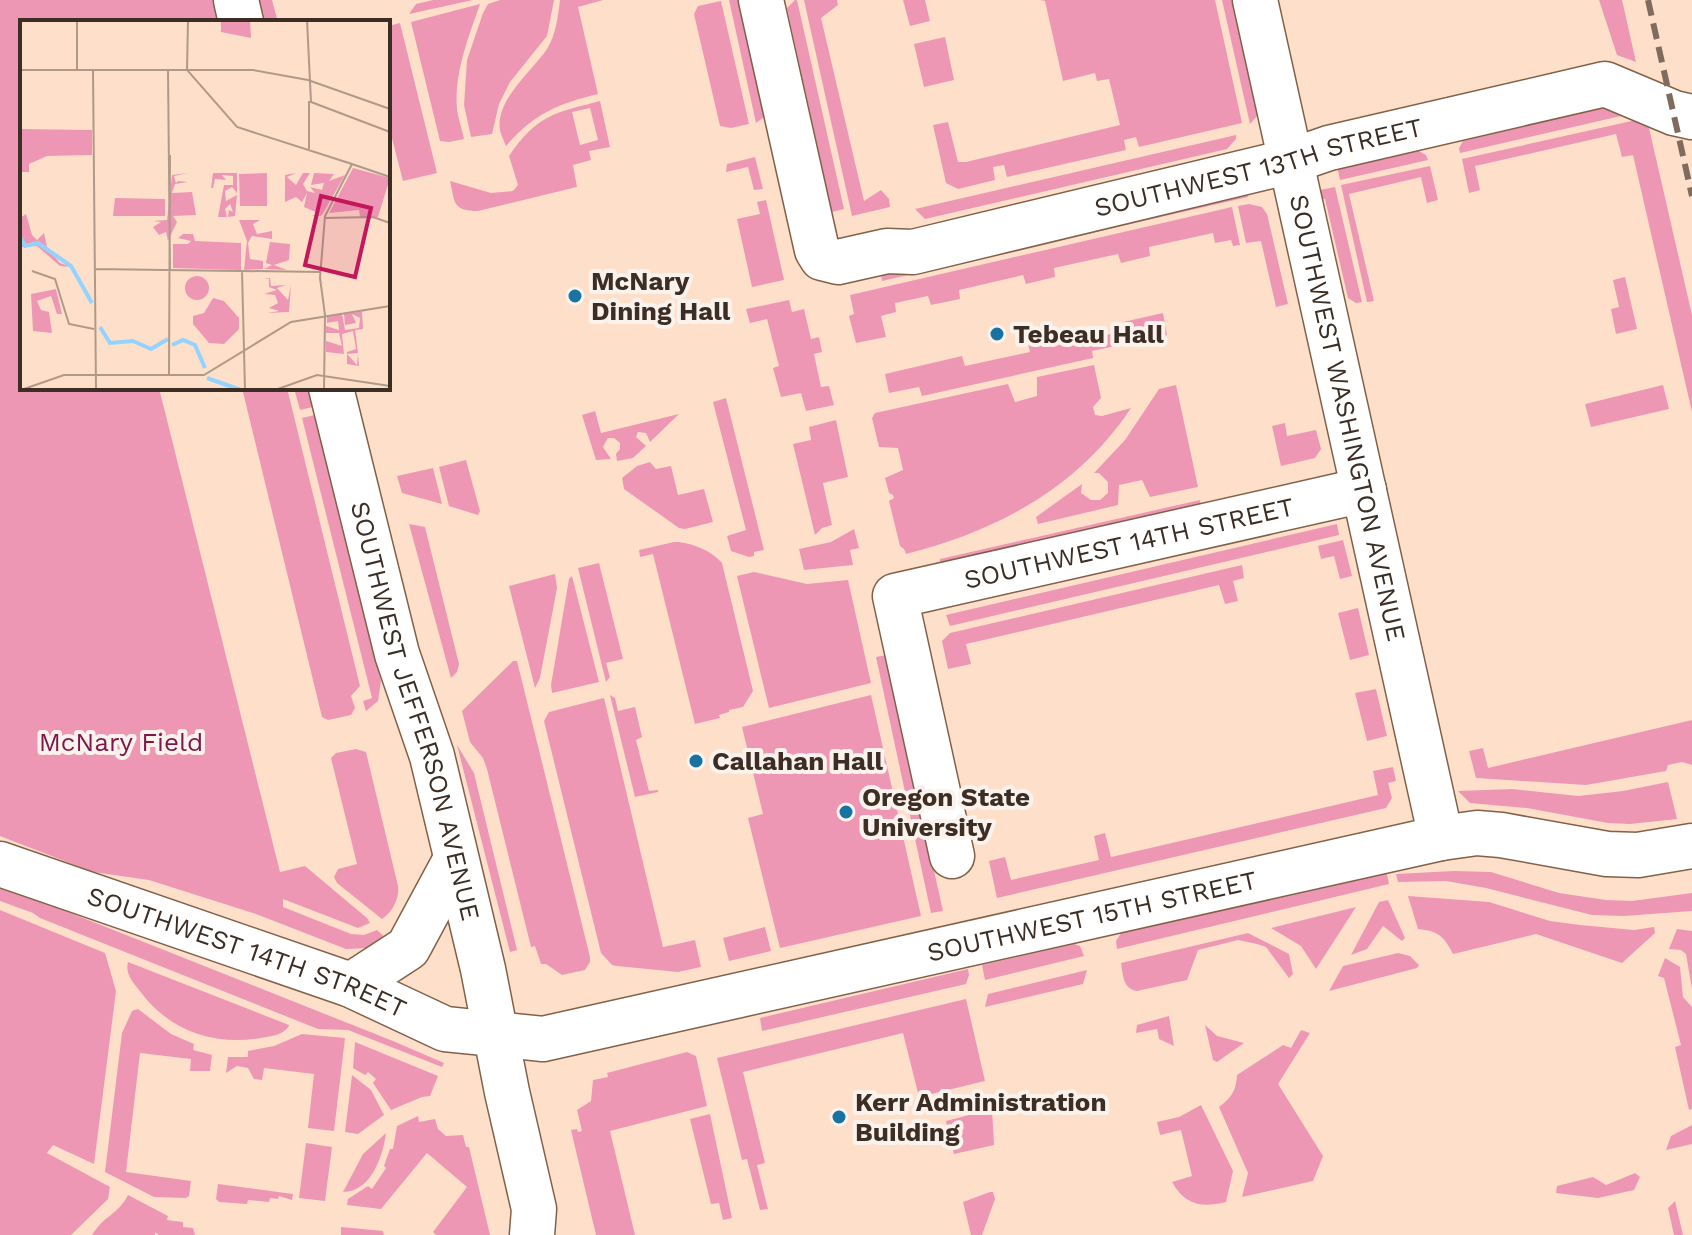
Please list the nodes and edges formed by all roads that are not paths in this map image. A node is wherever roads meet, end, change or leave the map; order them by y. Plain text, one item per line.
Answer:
1 (236, 0) edge
2 (761, 0) edge
3 (1255, 0) edge
4 (241, 20) edge
5 (1692, 117) edge
6 (1291, 161) junction
7 (331, 390) edge
8 (1364, 490) junction
9 (1441, 838) junction
10 (1692, 846) edge
11 (952, 856) dead end
12 (456, 859) junction
13 (0, 864) edge
14 (351, 985) junction
15 (495, 1036) junction
16 (542, 1226) edge

1 - 4 street
2 - 6 street, SOUTHWEST 13TH STREET
3 - 6 street, SOUTHWEST WASHINGTON AVENUE
5 - 6 street, SOUTHWEST 13TH STREET
6 - 8 street, SOUTHWEST WASHINGTON AVENUE
7 - 12 street, SOUTHWEST JEFFERSON AVENUE
8 - 9 street, SOUTHWEST WASHINGTON AVENUE
8 - 11 street, SOUTHWEST 14TH STREET
9 - 10 street, SOUTHWEST 15TH STREET
9 - 15 street, SOUTHWEST 15TH STREET
12 - 14 street
12 - 15 street, SOUTHWEST JEFFERSON AVENUE
13 - 14 street, SOUTHWEST 14TH STREET
14 - 15 street, SOUTHWEST 14TH STREET
15 - 16 street, SOUTHWEST JEFFERSON AVENUE

